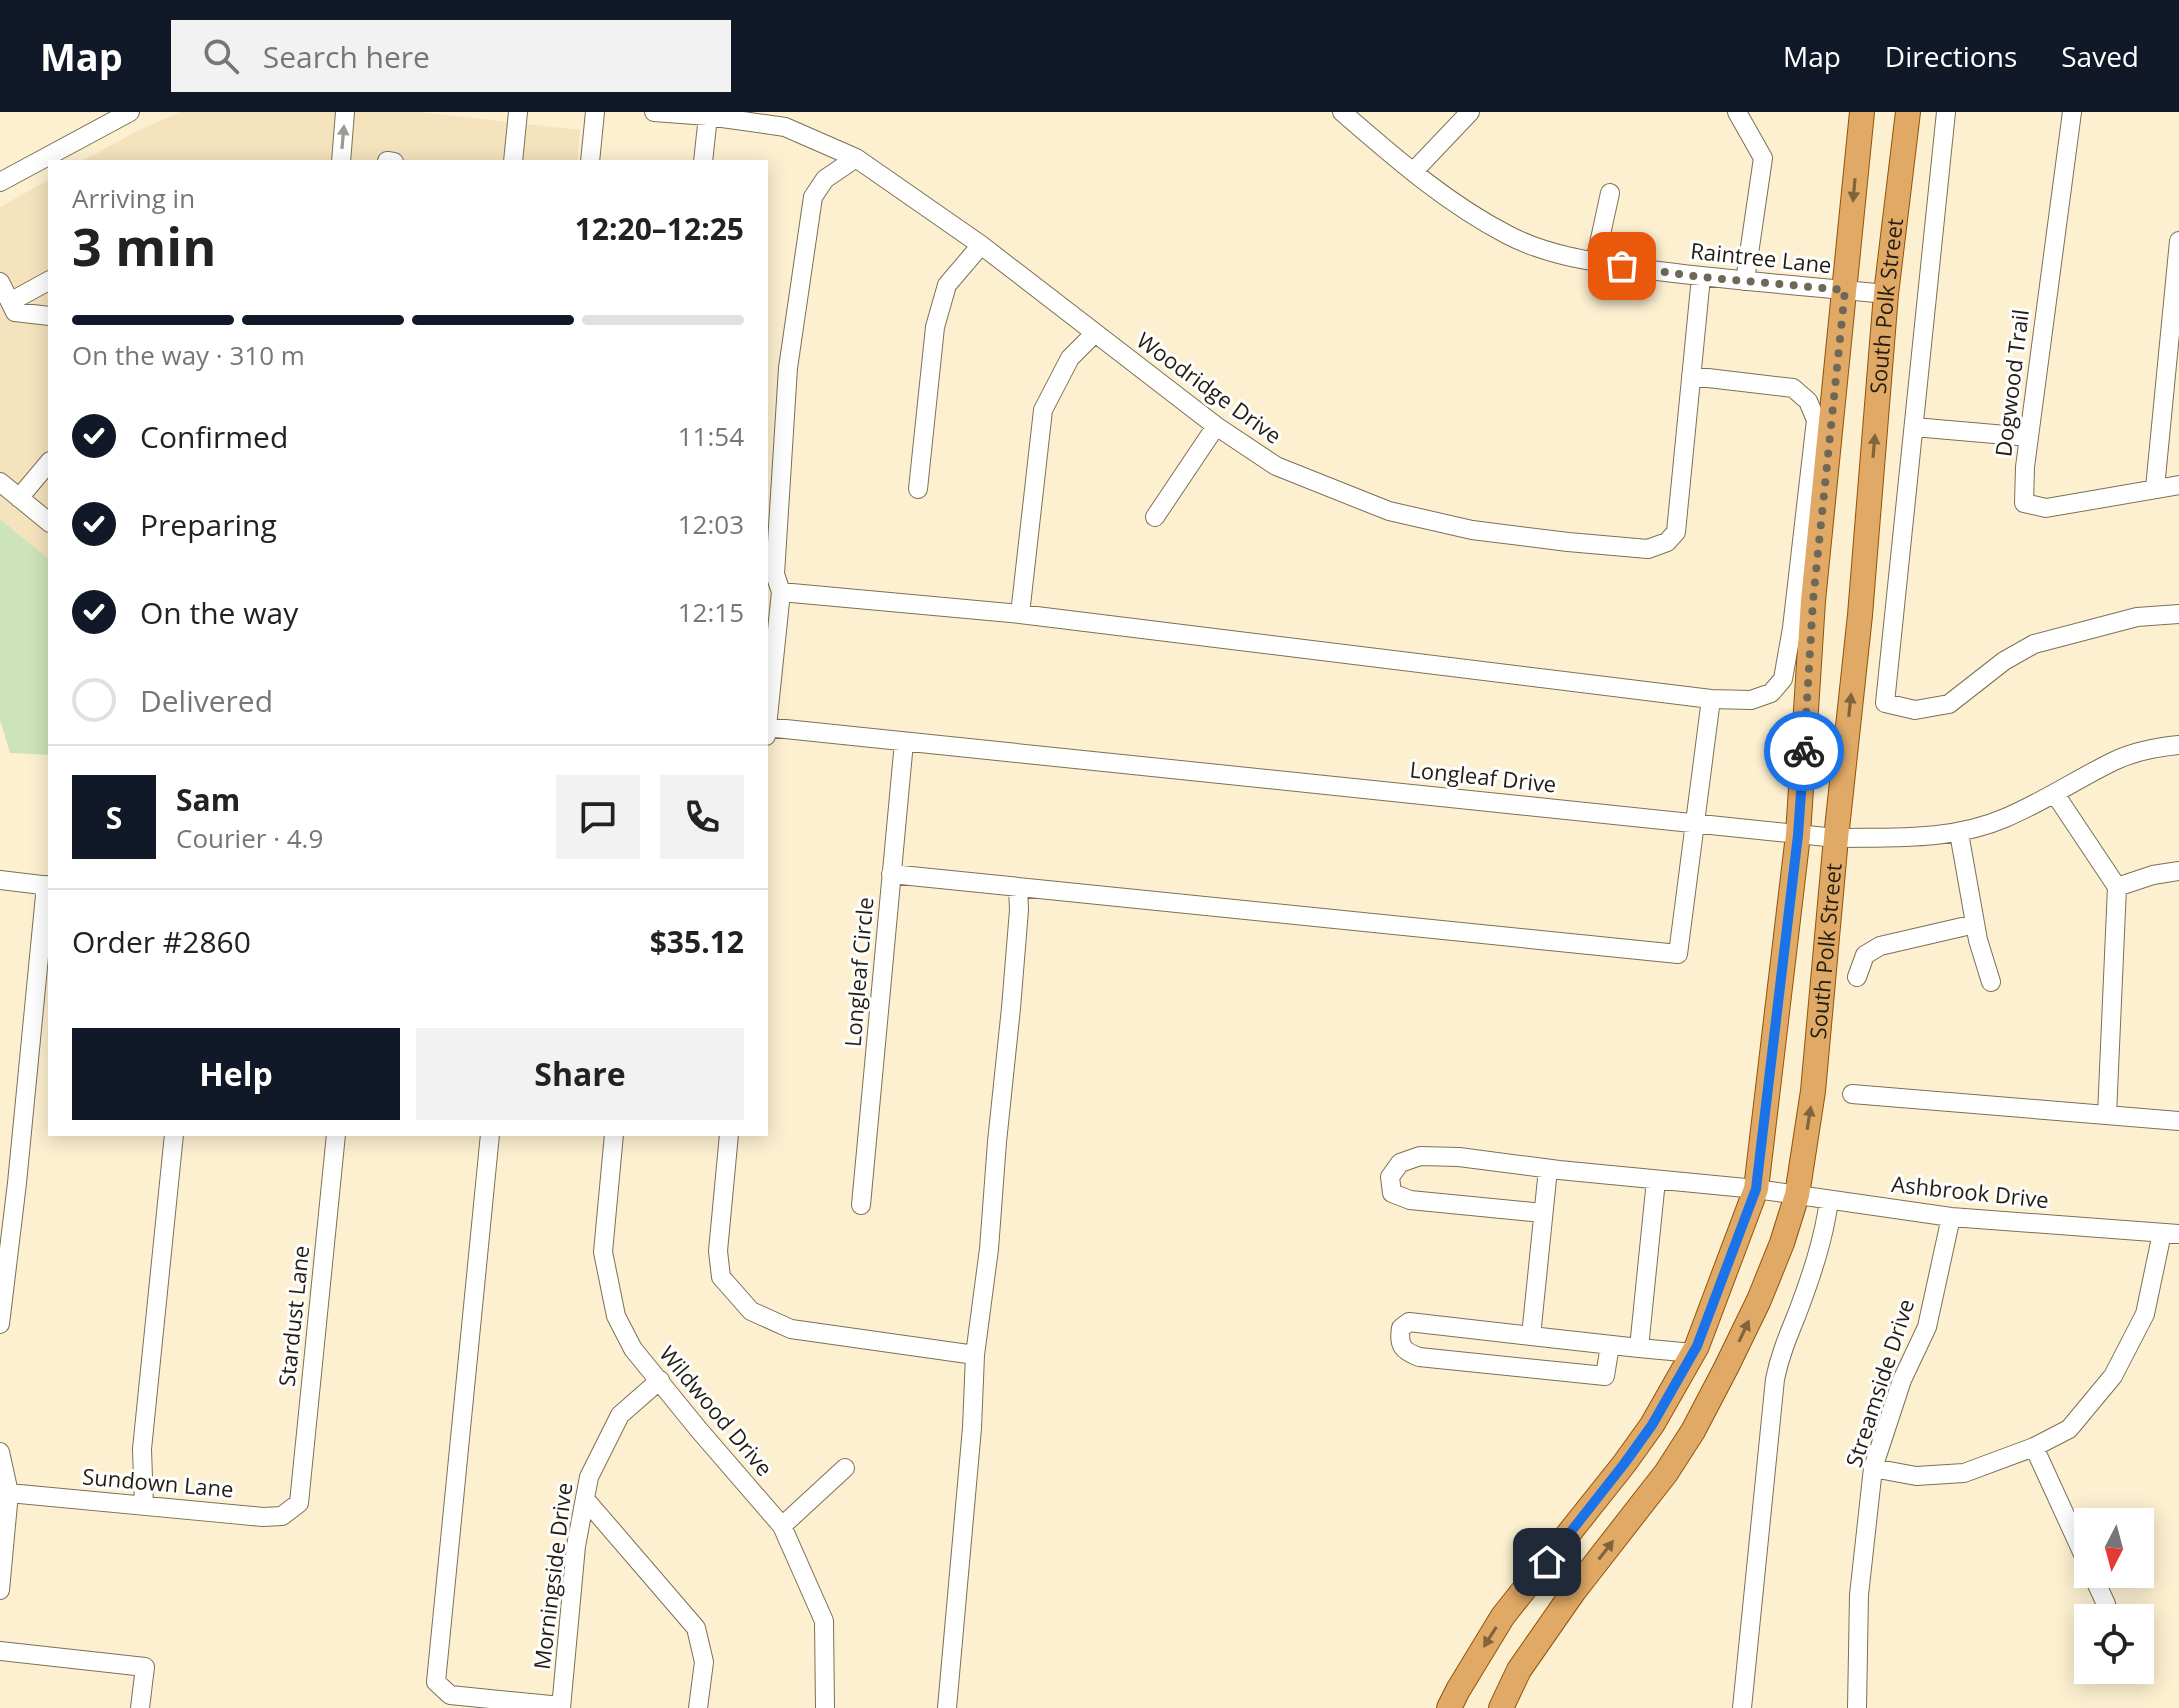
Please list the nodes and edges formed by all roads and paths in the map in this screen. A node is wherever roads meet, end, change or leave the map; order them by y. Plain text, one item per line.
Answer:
1 (130, 112) edge
2 (345, 112) edge
3 (518, 112) edge
4 (595, 112) edge
5 (654, 112) edge
6 (1342, 112) edge
7 (1470, 112) edge
8 (1737, 112) edge
9 (1862, 112) edge
10 (1908, 112) edge
11 (1946, 112) edge
12 (2072, 112) edge
13 (708, 116) junction
14 (856, 158) junction
15 (341, 160) edge
16 (513, 160) edge
17 (590, 160) edge
18 (703, 160) edge
19 (1413, 172) junction
20 (0, 182) edge
21 (1610, 193) dead end
22 (2179, 241) edge
23 (981, 245) junction
24 (1595, 262) junction
25 (1701, 277) junction
26 (48, 281) edge
27 (1745, 281) junction
28 (0, 282) edge
29 (1845, 290) junction
30 (1886, 294) junction
31 (10, 302) junction
32 (48, 316) edge
33 (1095, 333) junction
34 (1691, 376) junction
35 (1216, 426) junction
36 (1914, 427) junction
37 (2029, 437) junction
38 (48, 463) edge
39 (0, 482) edge
40 (2179, 485) edge
41 (2155, 488) junction
42 (918, 489) dead end
43 (19, 498) junction
44 (1155, 517) dead end
45 (48, 521) edge
46 (781, 592) junction
47 (1020, 614) junction
48 (2179, 614) edge
49 (1711, 699) junction
50 (768, 709) edge
51 (768, 727) edge
52 (904, 742) junction
53 (2179, 745) edge
54 (2055, 794) junction
55 (1694, 824) junction
56 (1959, 833) junction
57 (1798, 835) junction
58 (1836, 838) junction
59 (2179, 871) edge
60 (891, 874) junction
61 (0, 880) edge
62 (48, 885) edge
63 (1018, 887) junction
64 (2117, 887) junction
65 (1975, 924) junction
66 (1857, 977) dead end
67 (1991, 982) dead end
68 (1852, 1094) dead end
69 (2107, 1115) junction
70 (2179, 1121) edge
71 (174, 1136) edge
72 (336, 1136) edge
73 (490, 1136) edge
74 (614, 1136) edge
75 (729, 1136) edge
76 (1548, 1169) junction
77 (1656, 1180) junction
78 (1756, 1189) junction
79 (1797, 1195) junction
80 (1829, 1200) junction
81 (861, 1205) dead end
82 (1543, 1213) junction
83 (1951, 1217) junction
84 (2171, 1233) edge
85 (0, 1324) edge
86 (1531, 1336) junction
87 (1610, 1345) junction
88 (1639, 1348) junction
89 (1693, 1353) junction
90 (975, 1355) junction
91 (660, 1380) junction
92 (2034, 1447) junction
93 (0, 1452) edge
94 (845, 1468) dead end
95 (1873, 1468) junction
96 (9, 1493) junction
97 (585, 1499) junction
98 (299, 1503) joint
99 (144, 1506) junction
100 (782, 1526) junction
101 (2074, 1534) edge
102 (2099, 1588) edge
103 (0, 1590) edge
104 (2106, 1604) dead end
105 (0, 1651) edge
106 (561, 1707) edge
107 (140, 1708) edge
108 (698, 1708) edge
109 (825, 1708) edge
110 (947, 1708) edge
111 (1449, 1708) edge
112 (1501, 1708) edge
113 (1742, 1708) edge
114 (1857, 1708) edge

1 - 20 street
15 -> 2 street
3 - 16 street
4 - 17 street
5 - 13 street, Woodridge Drive
6 - 19 street, Raintree Lane
7 - 19 street
8 - 27 street
9 -> 29 main road, South Polk Street
10 - 30 main road, South Polk Street
11 - 36 street
12 - 37 street, Dogwood Trail
13 - 14 street, Woodridge Drive
13 - 18 street
14 - 23 street, Woodridge Drive
14 - 46 street
19 - 24 street, Raintree Lane
21 - 24 street
22 - 41 street
23 - 33 street, Woodridge Drive
23 - 42 street
24 - 25 street, Raintree Lane
25 - 27 street, Raintree Lane
25 - 34 street, Woodridge Drive
26 - 31 street
27 - 29 street, Raintree Lane
28 - 31 street
29 - 30 street, Raintree Lane
29 - 57 main road, South Polk Street
58 -> 30 main road, South Polk Street
31 - 32 street
33 - 35 street, Woodridge Drive
33 - 47 street
34 - 35 street, Woodridge Drive
34 - 49 street
35 - 44 street
36 - 37 street
36 - 48 street
37 - 41 street, Dogwood Trail
38 - 43 street
39 - 43 street
40 - 41 street, Dogwood Trail
43 - 45 street
46 - 47 street
46 - 50 street
47 - 49 street
49 - 55 street
51 - 52 street, Longleaf Drive
52 - 55 street, Longleaf Drive
52 - 60 street, Longleaf Circle
53 - 54 street, Longleaf Drive
54 - 56 street, Longleaf Drive
54 - 64 street
55 - 57 street, Longleaf Drive
55 - 63 street
56 - 58 street, Longleaf Drive
56 - 65 street
57 - 58 street, Longleaf Drive
57 - 78 main road, South Polk Street
79 -> 58 main road, South Polk Street
59 - 64 street
60 - 63 street
60 - 81 street, Longleaf Circle
61 - 62 street
62 - 85 street
63 - 90 street
64 - 69 street
65 - 66 street
65 - 67 street
68 - 69 street
69 - 70 street
71 - 99 street
72 - 98 street, Stardust Lane
73 - 106 street
74 - 91 street, Wildwood Drive
75 - 90 street
76 - 77 street, Ashbrook Drive
76 - 82 street
76 - 82 street, Ashbrook Drive
77 - 78 street, Ashbrook Drive
77 - 88 street
78 - 79 street, Ashbrook Drive
78 - 89 main road, South Polk Street
79 - 80 street, Ashbrook Drive
112 -> 79 main road, South Polk Street
80 - 83 street, Ashbrook Drive
80 - 113 street
82 - 86 street
83 - 84 street, Ashbrook Drive
83 - 95 street, Streamside Drive
84 - 92 street
86 - 87 street
86 - 87 street
87 - 88 street
88 - 89 street
89 -> 111 main road, South Polk Street
90 - 110 street
91 - 97 street, Morningside Drive
91 - 100 street, Wildwood Drive
92 - 95 street
92 - 101 street
93 - 96 street
94 - 100 street
95 - 114 street, Streamside Drive
96 - 99 street, Sundown Lane
96 - 103 street
97 - 106 street, Morningside Drive
97 - 108 street
98 - 99 street, Sundown Lane
100 - 109 street, Wildwood Drive
102 - 104 street
105 - 107 street

